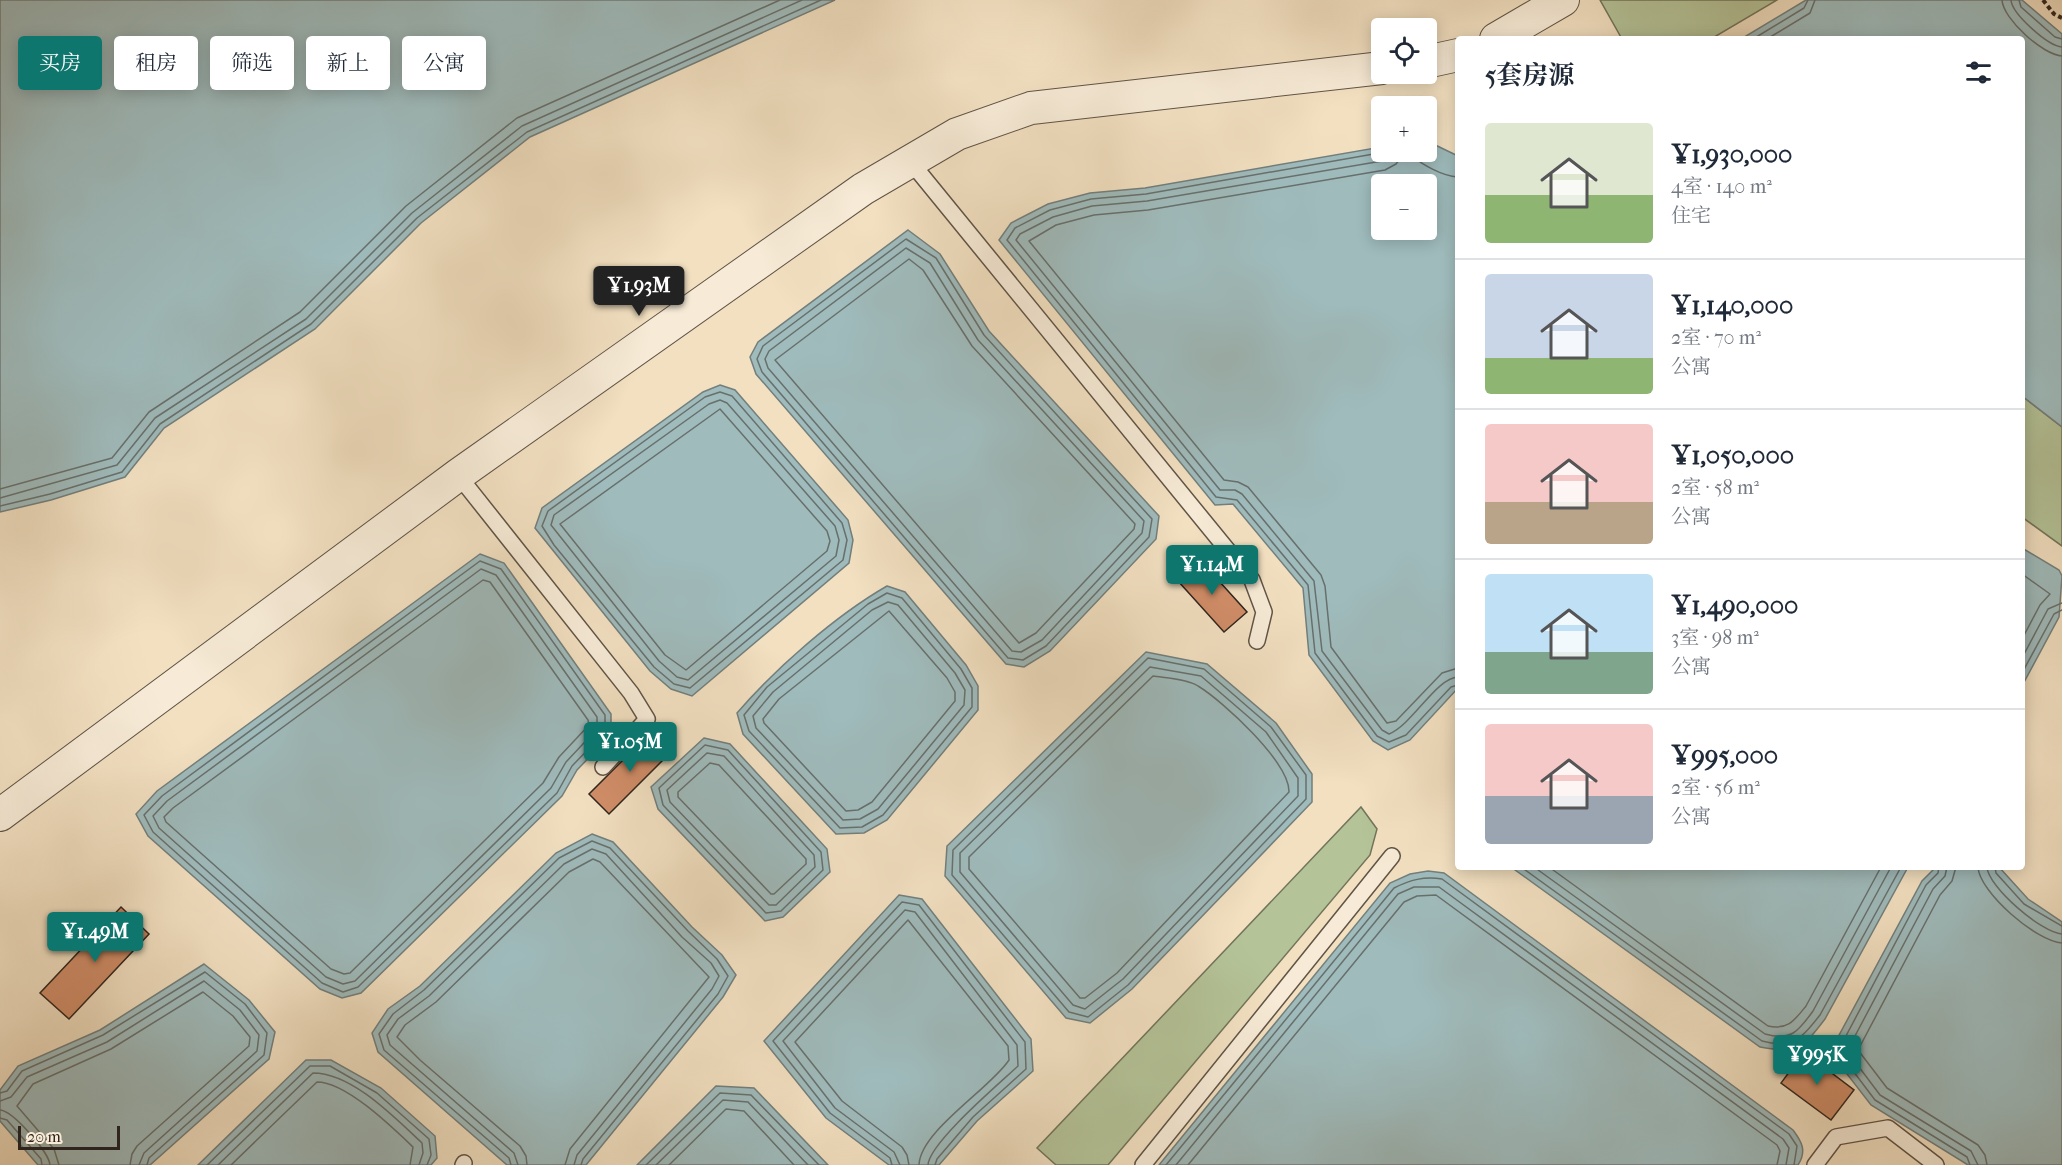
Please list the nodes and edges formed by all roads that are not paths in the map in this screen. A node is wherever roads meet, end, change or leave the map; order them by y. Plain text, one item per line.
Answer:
1 (1563, 0) edge
2 (1501, 36) edge
3 (1455, 56) edge
4 (1437, 60) edge
5 (1371, 69) edge
6 (910, 161) junction
7 (458, 475) junction
8 (1257, 641) dead end
9 (603, 767) dead end
10 (0, 815) edge
11 (1392, 856) dead end
12 (1143, 1165) edge
13 (1815, 1165) edge
14 (1936, 1165) edge

1 - 2 street
3 - 4 street
5 - 6 street
6 - 7 street
6 - 8 lane
7 - 9 lane
7 - 10 street
11 - 12 lane
13 - 14 lane

